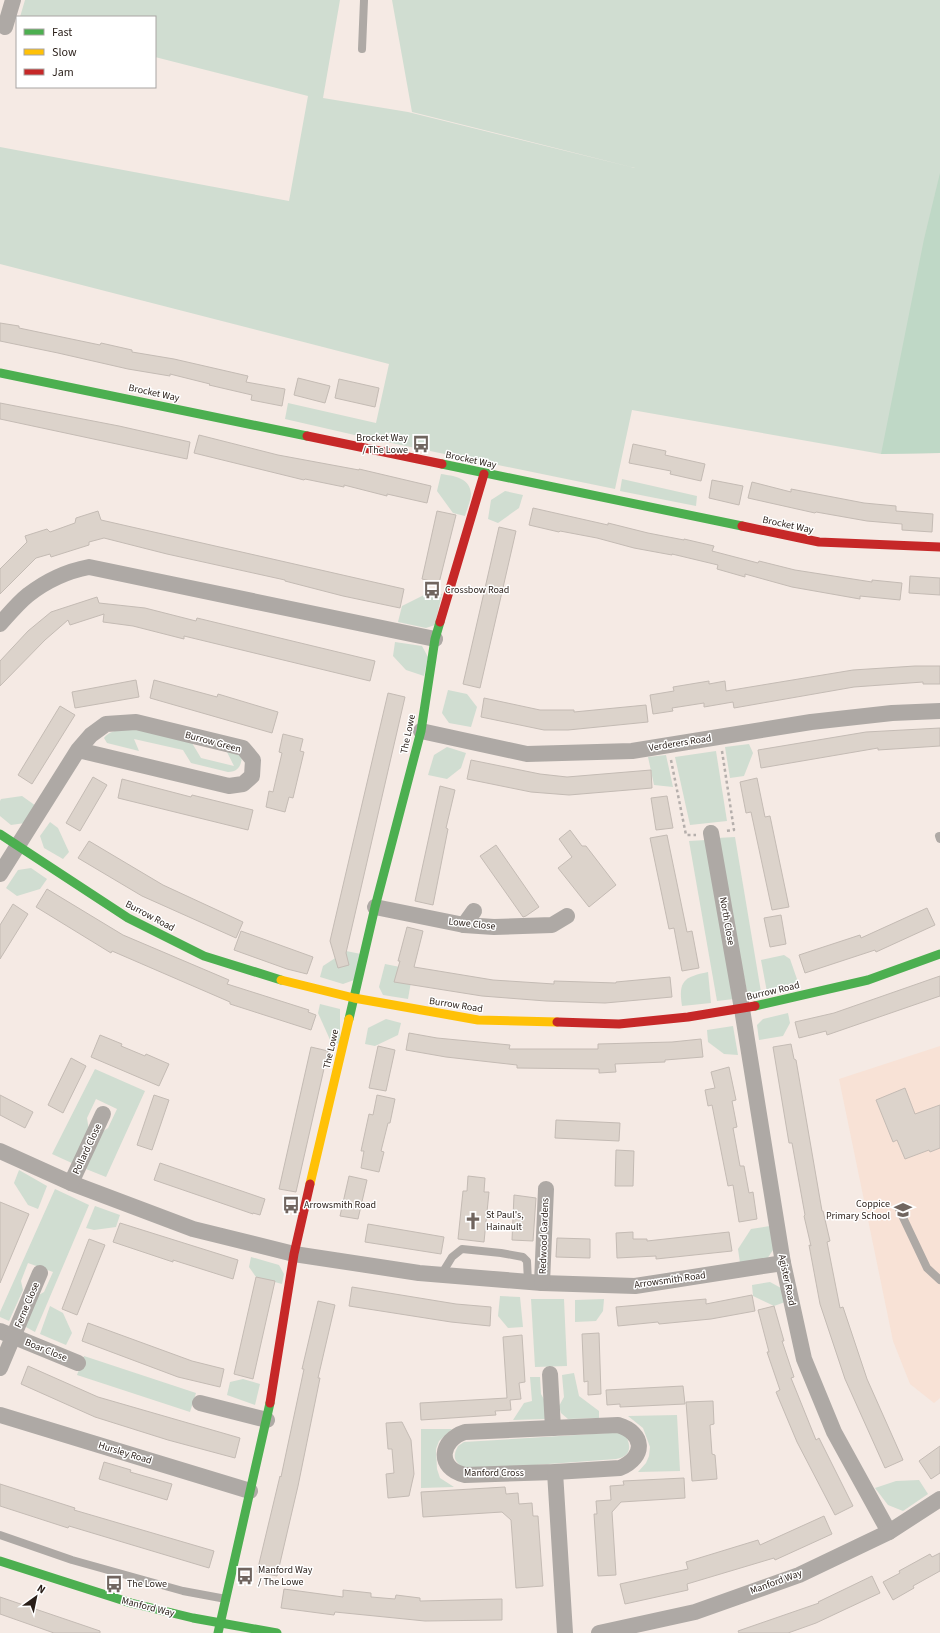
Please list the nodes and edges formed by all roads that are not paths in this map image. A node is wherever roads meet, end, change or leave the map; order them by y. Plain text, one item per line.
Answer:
1 (12, 0) edge
2 (364, 0) edge
3 (5, 27) dead end
4 (362, 49) dead end
5 (0, 372) edge
6 (484, 474) junction
7 (940, 547) edge
8 (0, 624) edge
9 (435, 639) junction
10 (940, 711) edge
11 (421, 731) junction
12 (78, 750) junction
13 (711, 833) road end
14 (0, 834) edge
15 (17, 846) junction
16 (0, 874) edge
17 (375, 907) junction
18 (474, 911) dead end
19 (567, 916) dead end
20 (464, 925) junction
21 (940, 954) edge
22 (354, 998) junction
23 (742, 1009) junction
24 (103, 1114) dead end
25 (0, 1151) edge
26 (71, 1183) junction
27 (546, 1189) dead end
28 (898, 1209) dead end
29 (294, 1254) junction
30 (783, 1263) junction
31 (40, 1273) dead end
32 (441, 1275) junction
33 (940, 1280) edge
34 (535, 1283) junction
35 (7, 1334) edge
36 (78, 1363) dead end
37 (0, 1368) edge
38 (550, 1374) dead end
39 (200, 1403) dead end
40 (0, 1415) edge
41 (267, 1420) junction
42 (553, 1428) junction
43 (555, 1472) junction
44 (250, 1491) junction
45 (940, 1499) edge
46 (889, 1532) junction
47 (0, 1534) edge
48 (0, 1561) edge
49 (226, 1599) junction
50 (219, 1628) edge
51 (277, 1633) edge
52 (565, 1633) edge
53 (599, 1633) edge

1 - 3 street
2 - 4 lane
5 - 6 street, Brocket Way
6 - 7 street, Brocket Way
6 - 9 street, The Lowe
8 - 9 street
9 - 11 street, The Lowe
10 - 11 street, Verderers Road
11 - 17 street, The Lowe
12 - 12 street, Burrow Green
12 - 15 street, Burrow Green
13 - 23 street, North Close
14 - 15 street, Burrow Road
15 - 16 street, Burrow Green
15 - 22 street, Burrow Road
17 - 20 street, Lowe Close
17 - 22 street, The Lowe
18 - 20 street
19 - 20 street, Lowe Close
21 - 23 street, Burrow Road
22 - 23 street, Burrow Road
22 - 29 street, The Lowe
23 - 30 street, Agister Road
24 - 26 street, Pollard Close
25 - 26 street, Arrowsmith Road
26 - 29 street, Arrowsmith Road
27 - 34 street, Redwood Gardens
28 - 33 lane
29 - 32 street, Arrowsmith Road
29 - 41 street, The Lowe
30 - 34 street, Arrowsmith Road
30 - 46 street, Agister Road
31 - 35 street, Ferne Close
32 - 34 street, Arrowsmith Road
32 - 34 lane
35 - 36 street, Boar Close
35 - 37 street, Ferne Close
38 - 42 street
39 - 41 street
40 - 44 street, Hursley Road
41 - 44 street, The Lowe
42 - 43 street, Manford Cross
42 - 43 street, Manford Cross
43 - 52 street
44 - 49 street, The Lowe
45 - 46 street, Manford Way
46 - 53 street, Manford Way
47 - 49 lane
48 - 50 street, Manford Way
49 - 50 street, The Lowe
50 - 51 street, Manford Way

